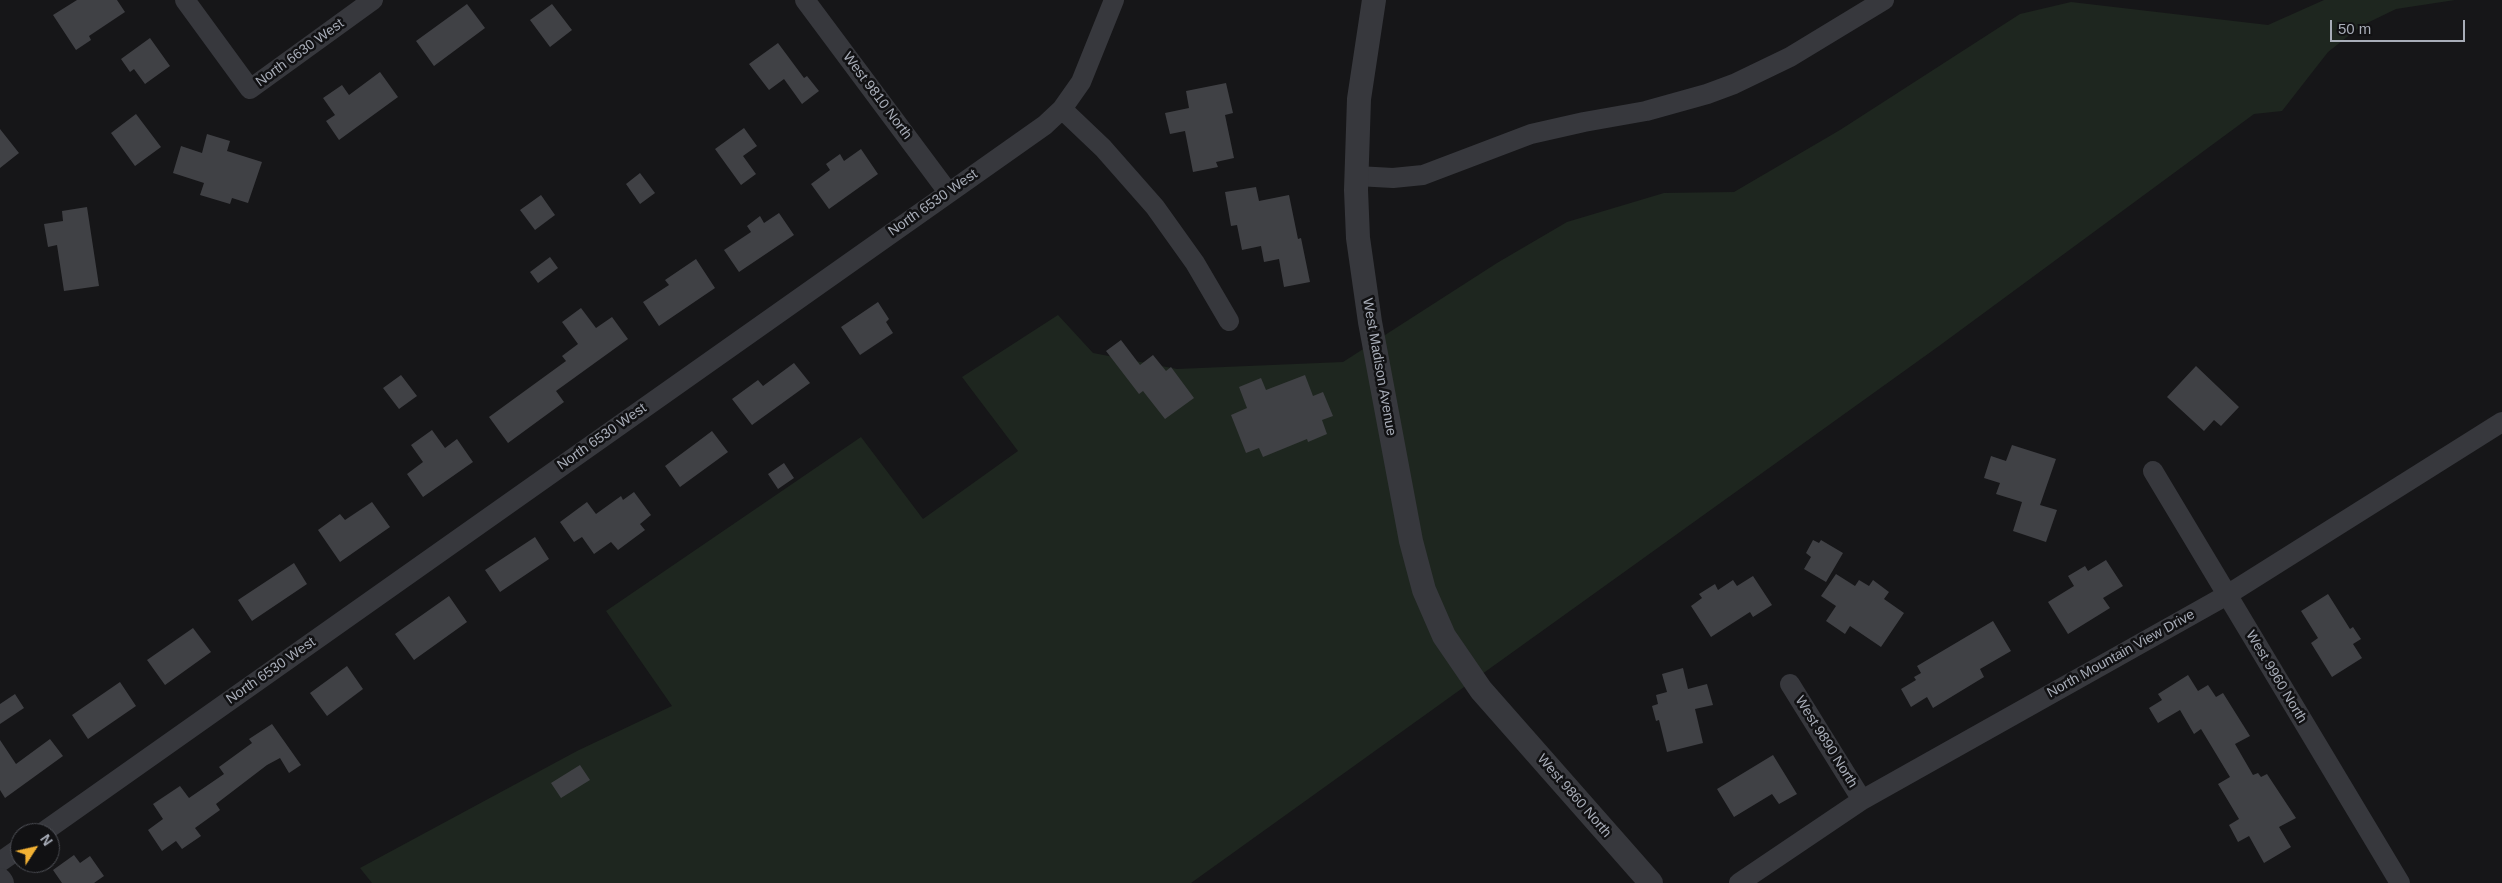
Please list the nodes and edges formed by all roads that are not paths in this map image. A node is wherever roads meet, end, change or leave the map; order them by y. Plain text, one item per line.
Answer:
1 (185, 0) edge
2 (373, 0) edge
3 (804, 0) edge
4 (1114, 0) edge
5 (1374, 0) edge
6 (1884, 0) edge
7 (1860, 6) edge
8 (1062, 109) junction
9 (1357, 176) junction
10 (948, 192) junction
11 (1229, 321) dead end
12 (2502, 422) edge
13 (2153, 472) dead end
14 (2227, 595) junction
15 (1790, 684) dead end
16 (1498, 710) joint
17 (1862, 800) junction
18 (56, 823) edge
19 (0, 880) edge
20 (2, 883) edge
21 (1651, 883) edge
22 (1739, 883) edge
23 (2400, 883) edge

1 - 2 street, North 6630 West
3 - 10 street, West 9810 North
4 - 8 street, North 6530 West
5 - 9 street, West Madison Avenue
6 - 7 street
7 - 9 street
8 - 10 street, North 6530 West
8 - 11 street
9 - 16 street, West Madison Avenue
10 - 18 street, North 6530 West
12 - 14 street, North Mountain View Drive
13 - 14 street, West 9960 North
14 - 17 street, North Mountain View Drive
14 - 23 street, West 9960 North
15 - 17 street, West 9890 North
16 - 21 street, West 9860 North
17 - 22 street, North Mountain View Drive
19 - 20 street

